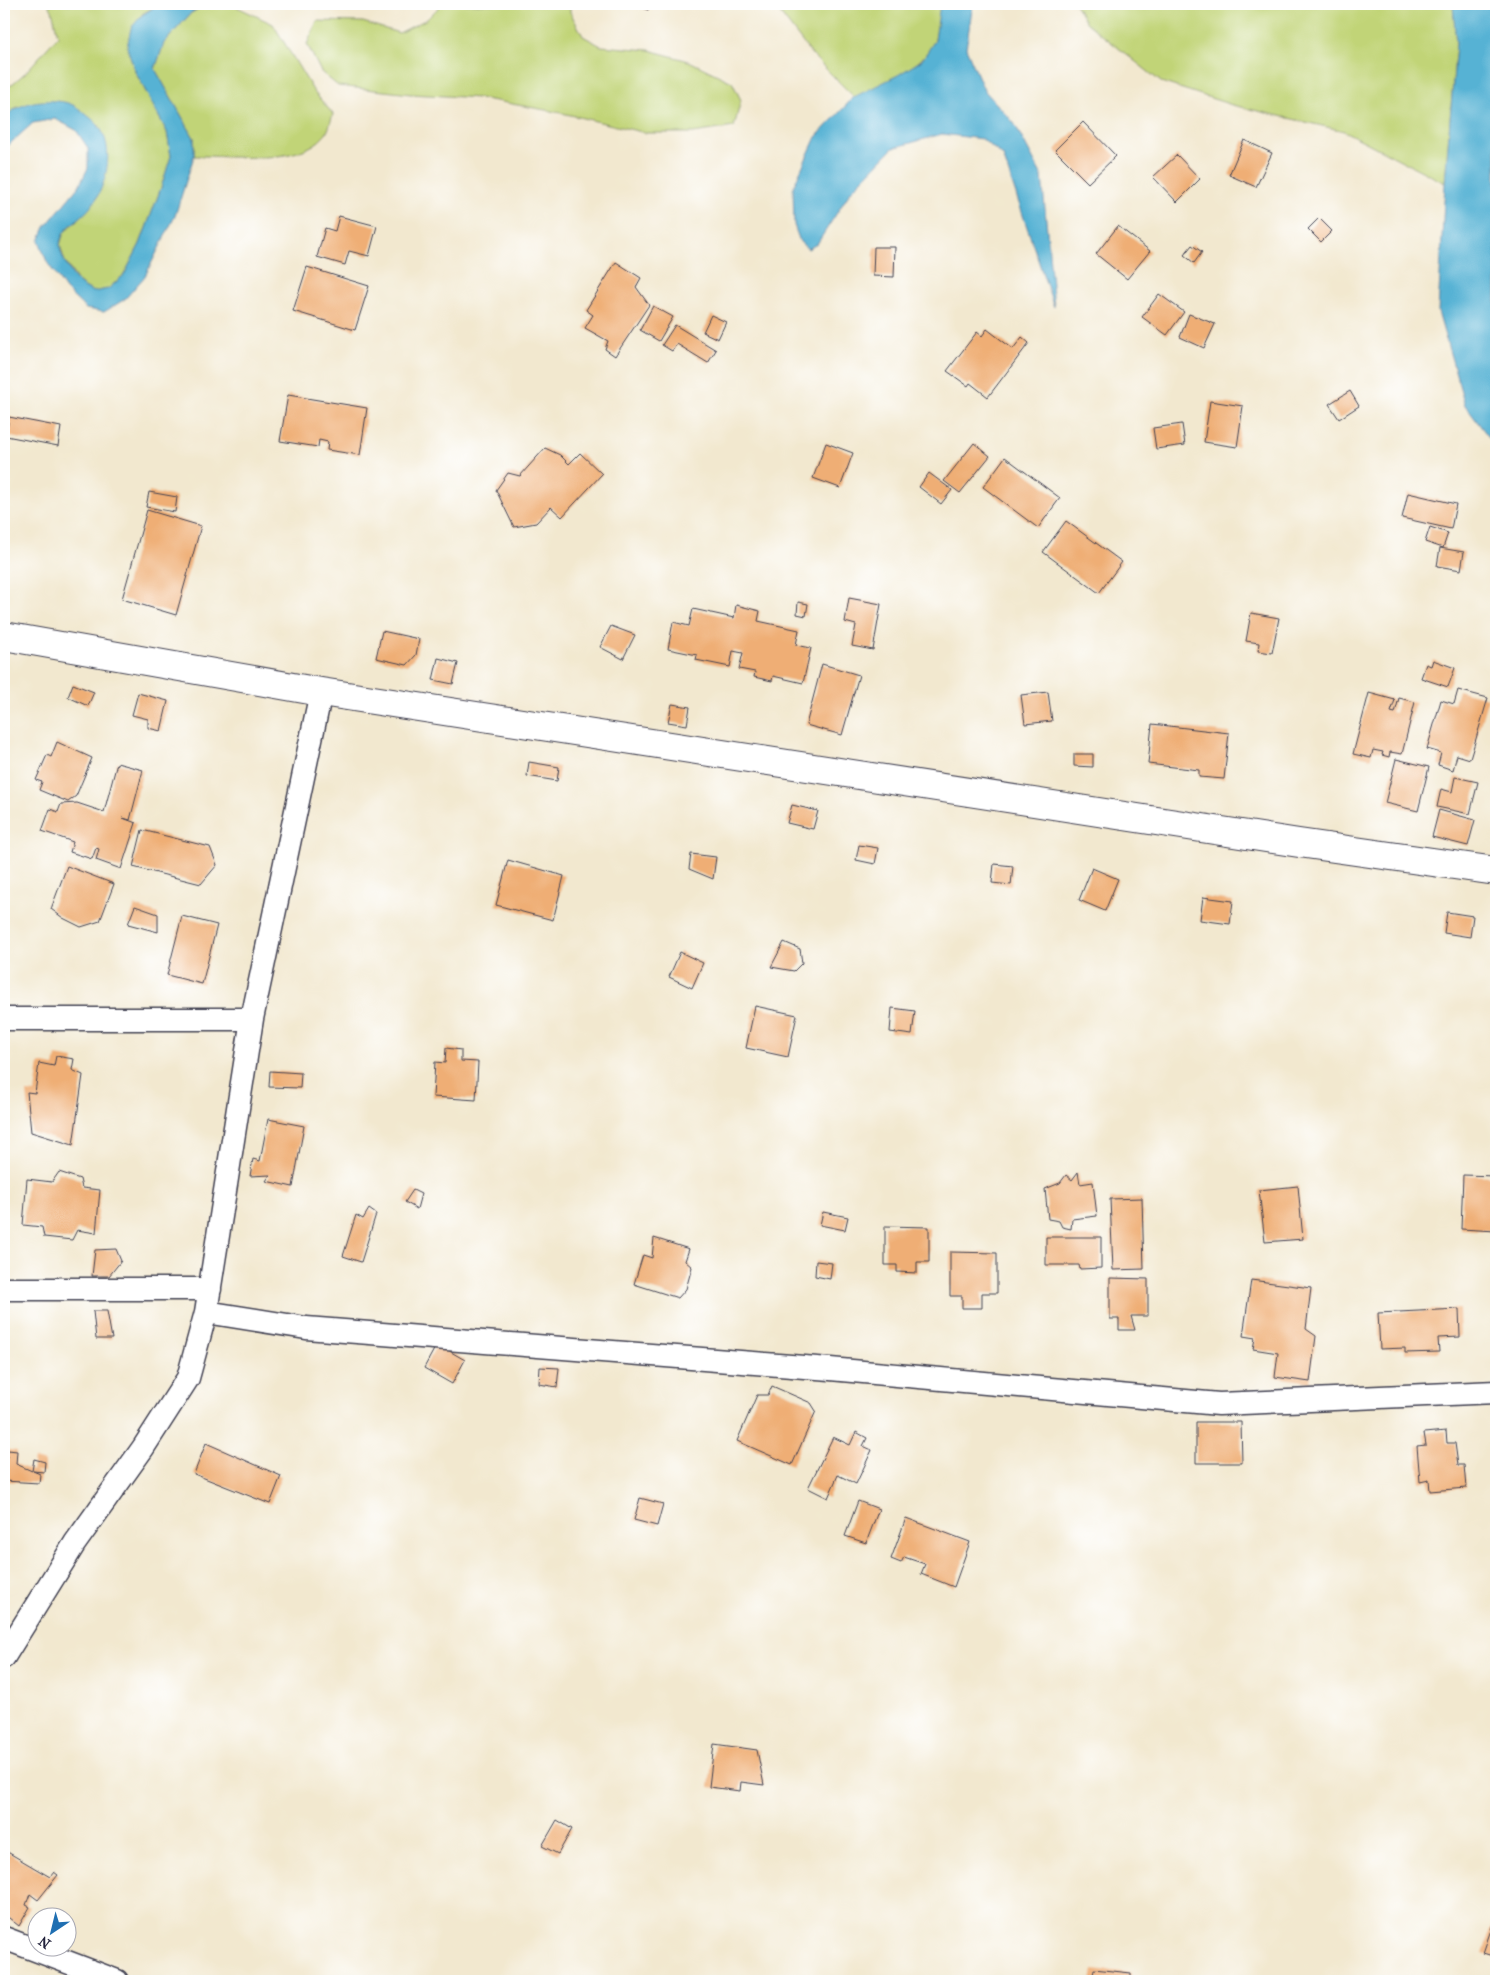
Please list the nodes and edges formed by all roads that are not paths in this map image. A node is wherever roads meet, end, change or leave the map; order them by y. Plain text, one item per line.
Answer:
1 (4, 636) edge
2 (321, 692) junction
3 (1496, 870) edge
4 (4, 1019) edge
5 (252, 1019) junction
6 (4, 1289) edge
7 (210, 1289) junction
8 (206, 1312) junction
9 (1496, 1392) edge
10 (4, 1657) edge
11 (4, 1938) edge
12 (117, 1981) edge

1 - 2 street
2 - 3 street
2 - 5 street
4 - 5 street
5 - 7 street
6 - 7 street
7 - 8 street
8 - 9 street
8 - 10 street
11 - 12 street

